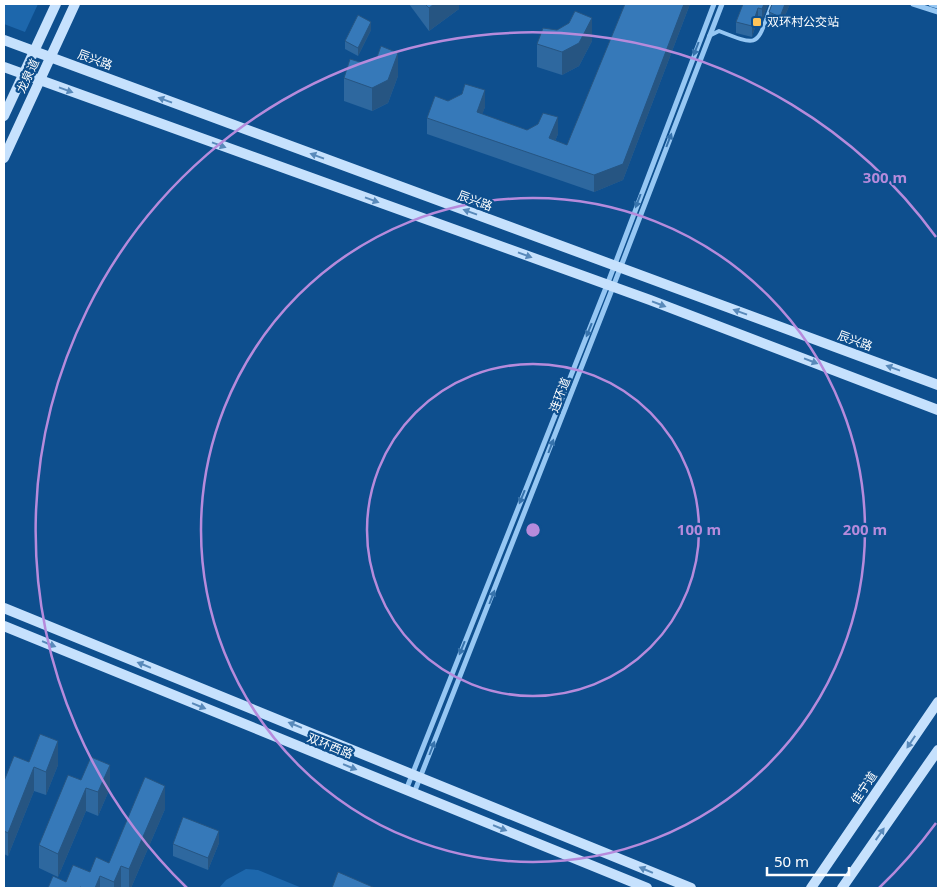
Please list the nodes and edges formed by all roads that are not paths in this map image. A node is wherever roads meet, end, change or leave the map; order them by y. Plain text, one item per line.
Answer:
1 (56, 4) edge
2 (75, 4) edge
3 (714, 4) edge
4 (722, 4) edge
5 (772, 4) edge
6 (913, 4) edge
7 (931, 4) edge
8 (938, 6) edge
9 (938, 12) edge
10 (709, 36) junction
11 (4, 40) edge
12 (33, 51) junction
13 (50, 57) junction
14 (4, 67) edge
15 (22, 74) junction
16 (40, 81) junction
17 (4, 116) edge
18 (4, 158) edge
19 (617, 266) junction
20 (610, 286) junction
21 (938, 385) edge
22 (938, 410) edge
23 (4, 608) edge
24 (4, 626) edge
25 (938, 702) edge
26 (938, 750) edge
27 (417, 775) junction
28 (410, 792) junction
29 (647, 888) edge
30 (691, 888) edge
31 (811, 888) edge
32 (842, 888) edge

1 - 12 main road, 龙泉道
2 - 13 main road, 龙泉道
3 -> 19 street
4 - 10 street, 连环道
5 - 10 lane
6 - 9 street
7 - 8 street
19 -> 10 street, 连环道
11 - 12 main road, 辰兴路
12 - 13 main road, 辰兴路
12 - 15 main road, 龙泉道
13 - 16 main road, 龙泉道
19 -> 13 main road, 辰兴路
14 - 15 main road
15 - 16 main road
15 - 17 main road, 龙泉道
16 - 18 main road, 龙泉道
16 -> 20 main road
19 - 20 street, 连环道
21 -> 19 main road, 辰兴路
20 -> 22 main road
20 -> 27 street, 连环道
27 -> 20 street, 连环道
27 -> 23 main road, 双环西路
24 -> 28 main road, 双环西路
25 -> 31 main road, 佳宁道
32 -> 26 main road
27 - 28 street, 连环道
27 - 28 street, 连环道
30 -> 27 main road, 双环西路
28 -> 29 main road, 双环西路

